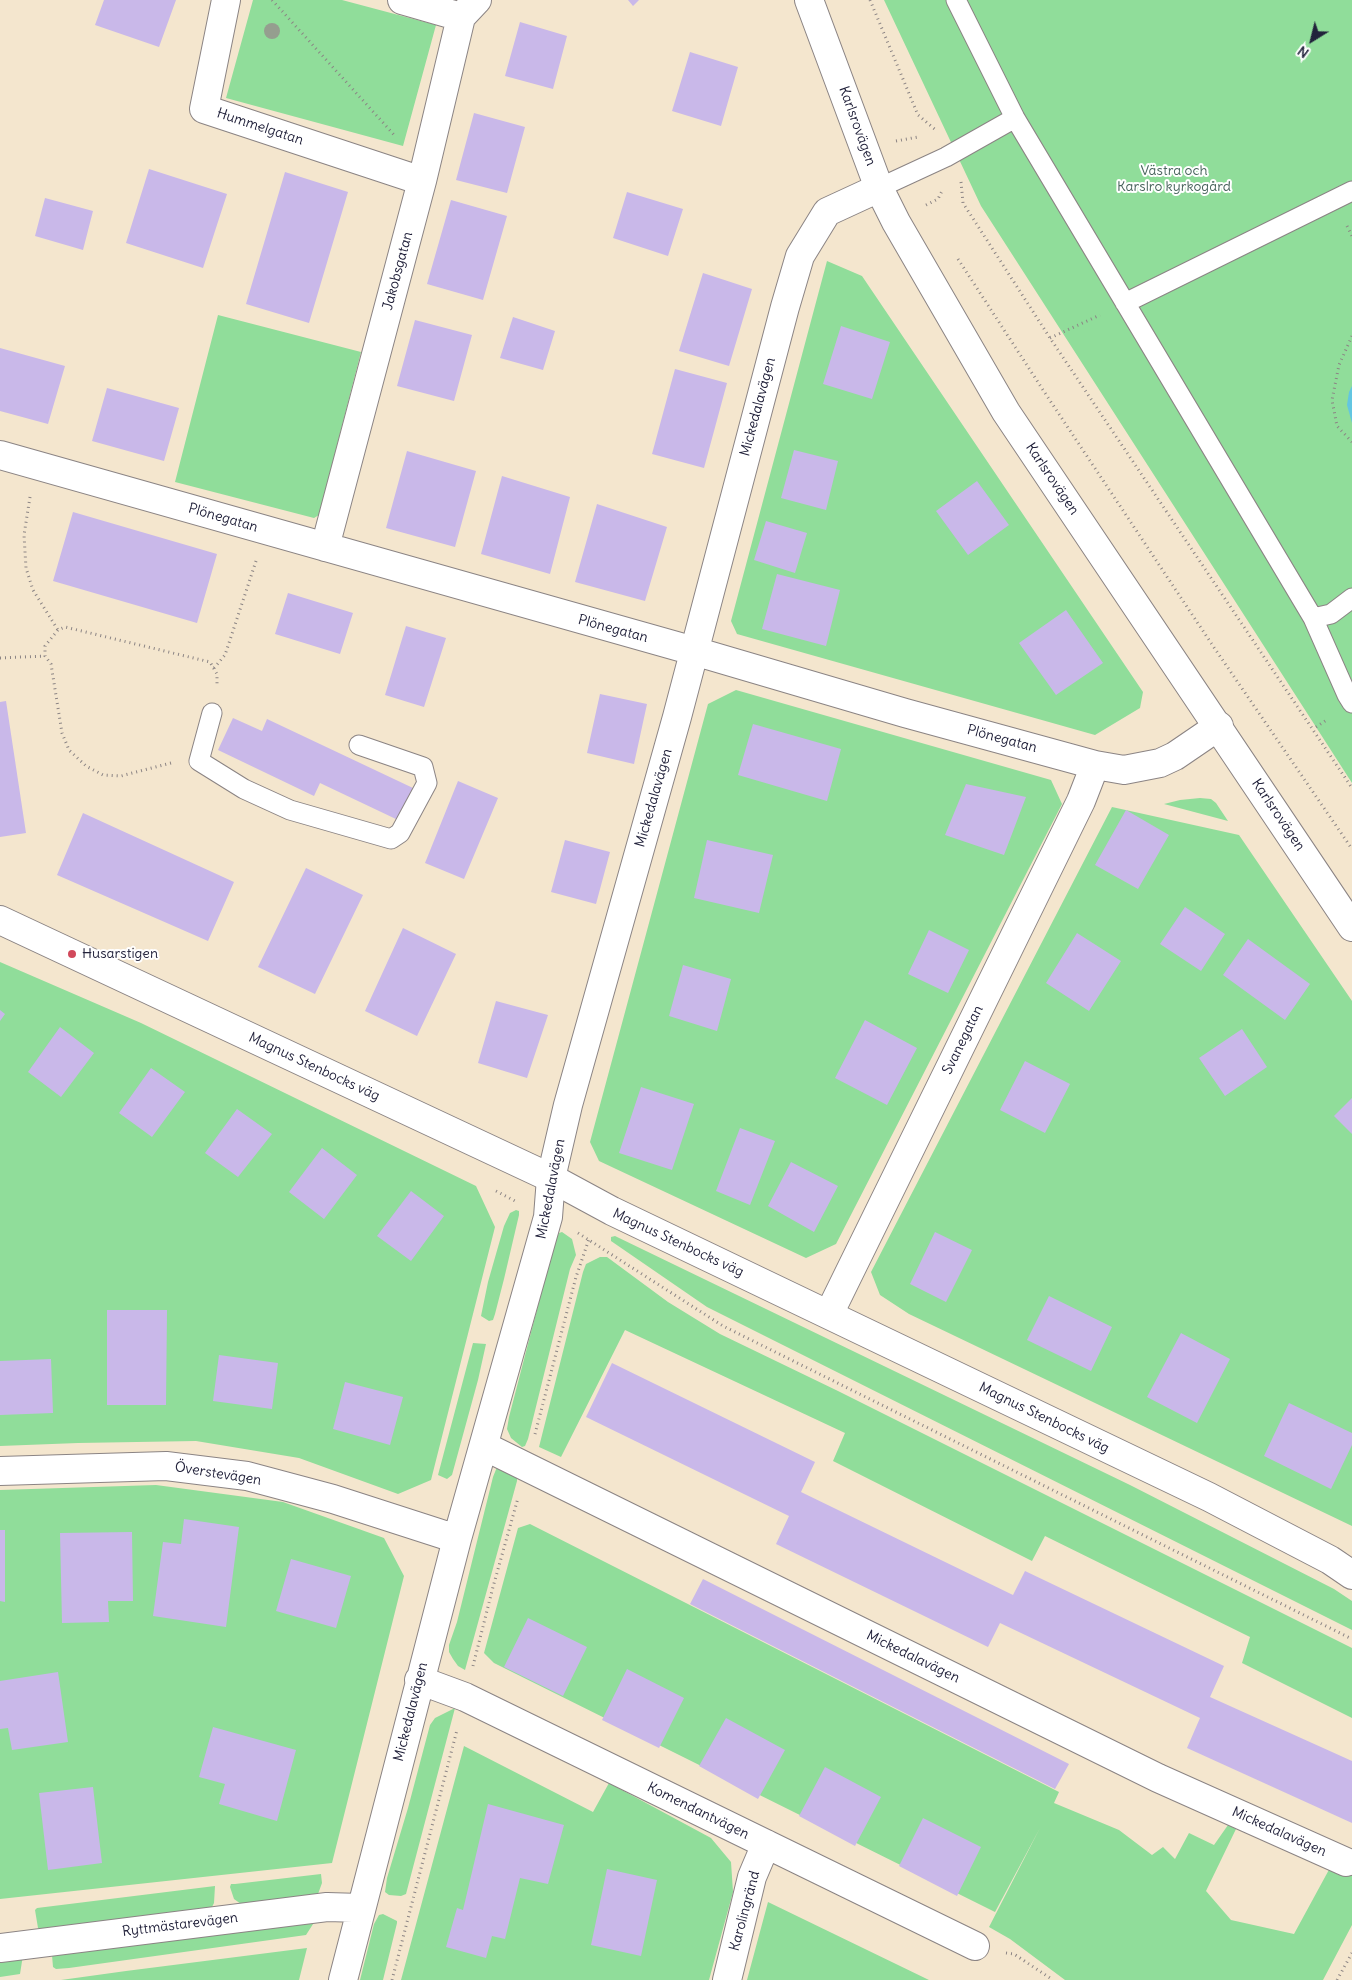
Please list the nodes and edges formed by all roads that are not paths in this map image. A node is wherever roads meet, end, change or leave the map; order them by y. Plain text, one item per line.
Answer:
1 (226, 0) edge
2 (402, 0) edge
3 (809, 0) edge
4 (956, 0) edge
5 (469, 9) edge
6 (1015, 118) junction
7 (422, 181) junction
8 (879, 188) junction
9 (1352, 190) edge
10 (1125, 303) junction
11 (0, 456) edge
12 (325, 547) junction
13 (1352, 598) edge
14 (1313, 618) junction
15 (694, 651) junction
16 (1352, 703) edge
17 (212, 713) road end
18 (1219, 726) junction
19 (359, 746) dead end
20 (1095, 765) junction
21 (0, 920) edge
22 (1352, 927) edge
23 (551, 1178) junction
24 (829, 1314) junction
25 (484, 1446) junction
26 (0, 1471) edge
27 (457, 1539) junction
28 (1352, 1575) edge
29 (419, 1680) junction
30 (766, 1844) junction
31 (1346, 1862) dead end
32 (361, 1908) junction
33 (975, 1946) road end
34 (0, 1948) edge
35 (343, 1980) edge
36 (728, 1980) edge

1 - 7 street, Hummelgatan
2 - 5 street
3 - 8 street, Karlsrovägen
4 - 6 lane
5 - 7 street, Jakobsgatan
6 - 8 lane
6 - 10 lane
7 - 12 street, Jakobsgatan
8 - 15 street, Mickedalavägen
8 - 18 street, Karlsrovägen
9 - 10 lane
10 - 14 lane
11 - 12 street, Plönegatan
12 - 15 street, Plönegatan
13 - 14 lane
14 - 16 lane
15 - 20 street, Plönegatan
15 - 23 street, Mickedalavägen
17 - 19 lane
18 - 20 street, Plönegatan
18 - 22 street, Karlsrovägen
20 - 24 street, Svanegatan
21 - 23 street, Magnus Stenbocks väg
23 - 24 street, Magnus Stenbocks väg
23 - 25 street, Mickedalavägen
24 - 28 street, Magnus Stenbocks väg
25 - 27 street, Mickedalavägen
25 - 31 street, Mickedalavägen
26 - 27 street, Överstevägen
27 - 29 street, Mickedalavägen
29 - 30 street, Komendantvägen
29 - 32 street, Mickedalavägen
30 - 33 street, Komendantvägen
30 - 36 street, Karolingränd
32 - 34 street, Ryttmästarevägen
32 - 35 street, Mickedalavägen

